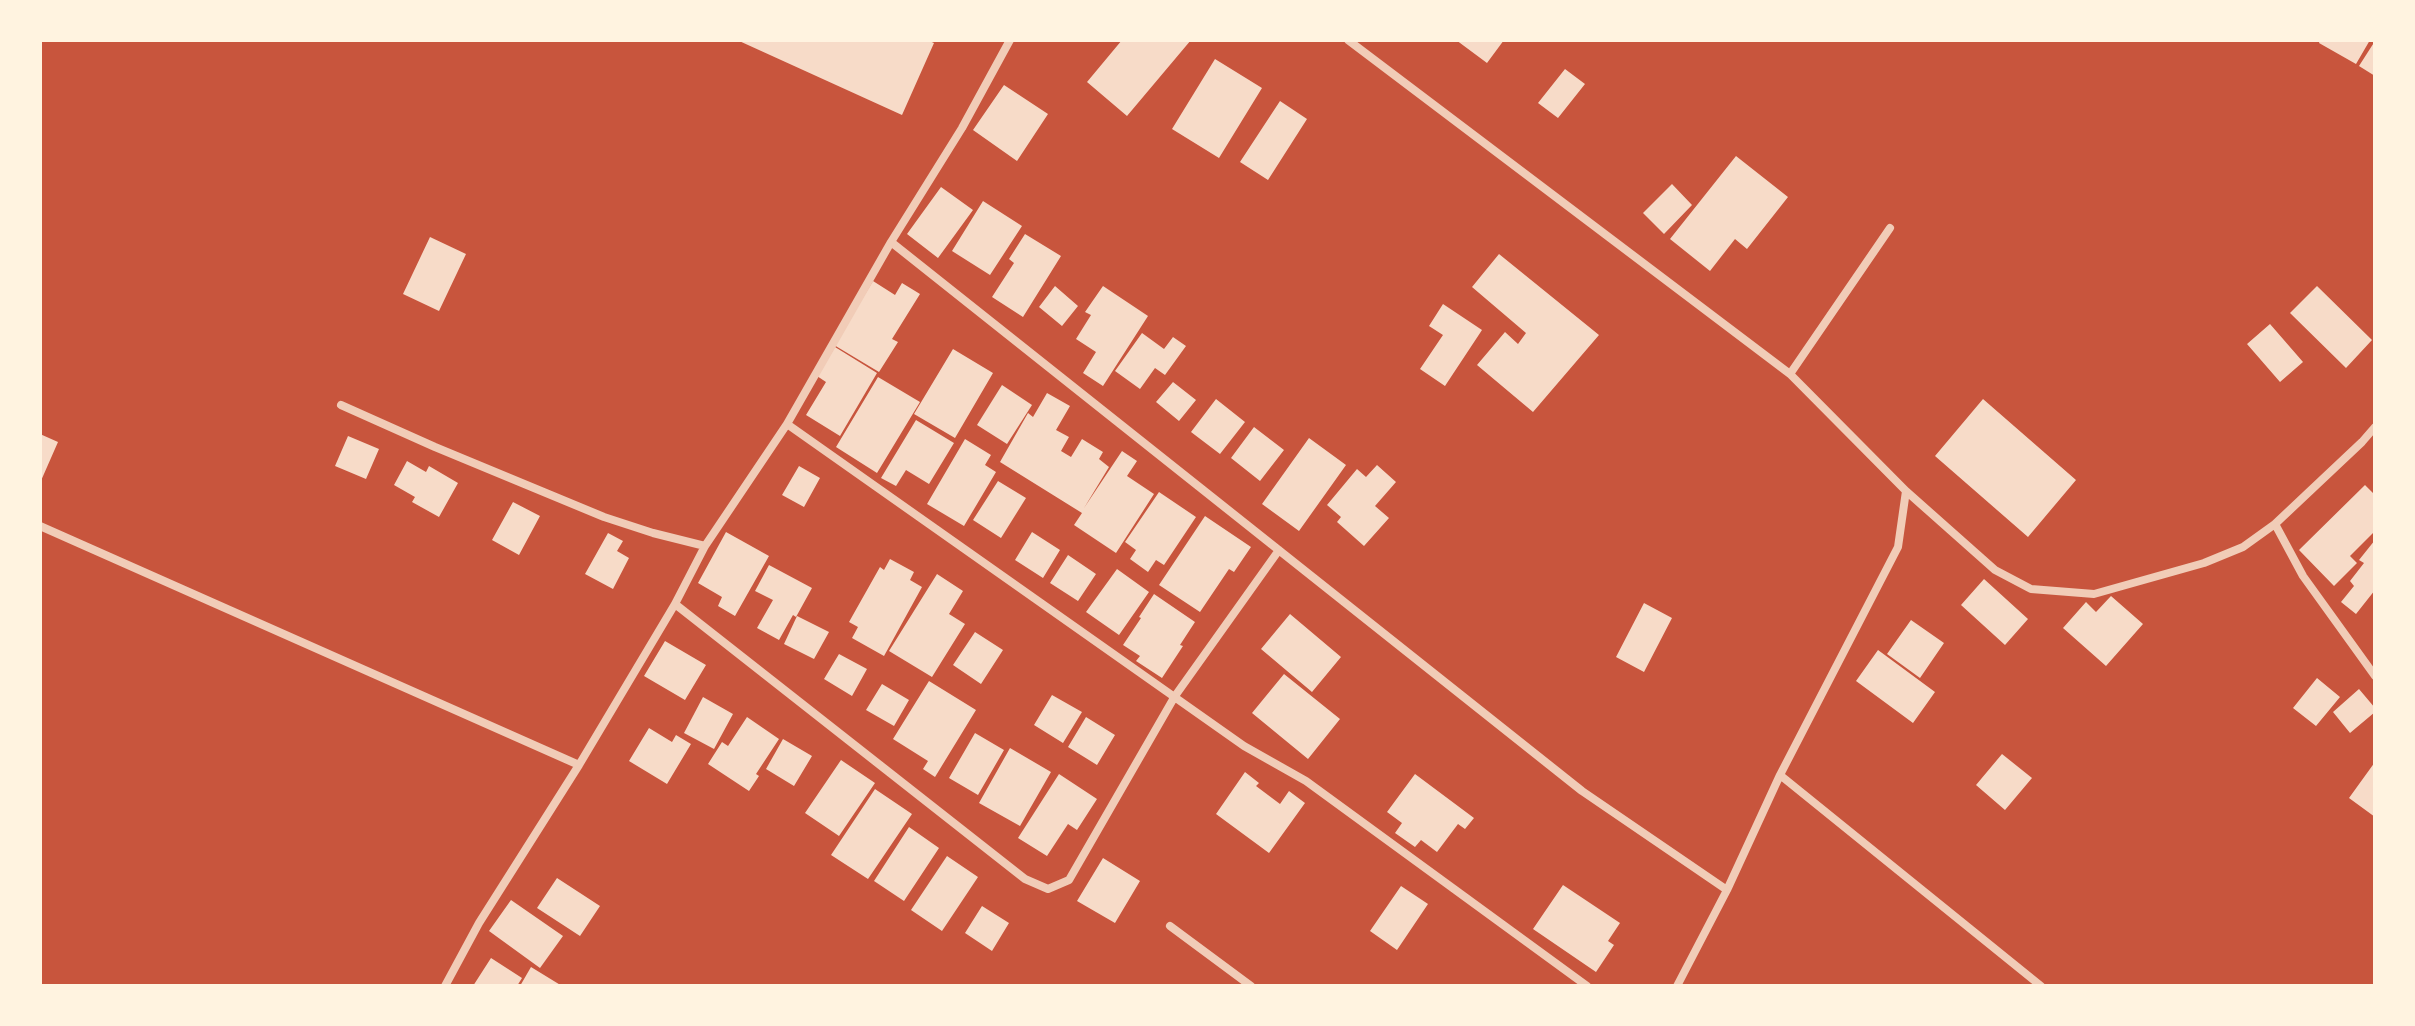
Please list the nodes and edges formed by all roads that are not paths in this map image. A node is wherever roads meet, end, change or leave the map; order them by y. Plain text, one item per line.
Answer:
1 (1010, 40) edge
2 (1348, 40) edge
3 (1890, 228) dead end
4 (891, 242) junction
5 (1790, 374) junction
6 (341, 405) dead end
7 (787, 424) junction
8 (2375, 429) edge
9 (1906, 491) junction
10 (2275, 524) junction
11 (40, 526) edge
12 (705, 546) junction
13 (1279, 550) junction
14 (675, 604) junction
15 (2375, 676) edge
16 (1175, 696) junction
17 (579, 765) junction
18 (1780, 775) junction
19 (1727, 890) junction
20 (1170, 926) dead end
21 (445, 986) edge
22 (1251, 986) edge
23 (1587, 986) edge
24 (1677, 986) edge
25 (2041, 986) edge

1 - 4 street
2 - 5 street
3 - 5 street
4 - 7 street
4 - 13 street
5 - 9 street
6 - 12 street
7 - 12 street
7 - 16 street
8 - 10 street
9 - 10 street
9 - 18 street
10 - 15 street
11 - 17 street
12 - 14 street
13 - 16 street
13 - 19 street
14 - 16 street
14 - 17 street
16 - 23 street
17 - 21 street
18 - 19 street
18 - 25 street
19 - 24 street
20 - 22 street

